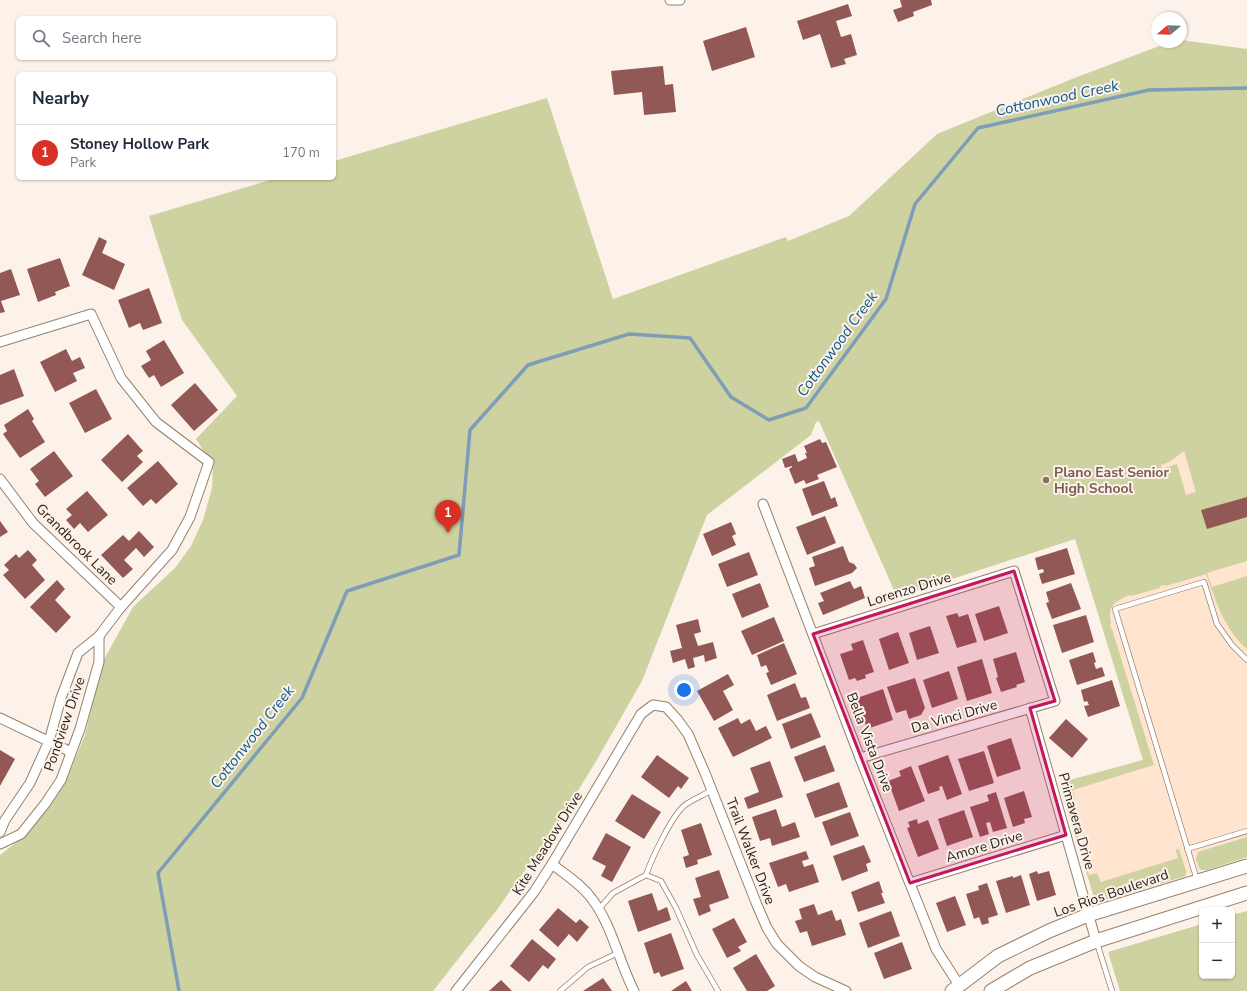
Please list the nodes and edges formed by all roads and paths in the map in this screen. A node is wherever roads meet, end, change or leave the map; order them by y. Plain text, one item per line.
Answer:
1 (670, 0) edge
2 (680, 0) edge
3 (0, 342) edge
4 (0, 480) edge
5 (764, 504) dead end
6 (121, 607) junction
7 (813, 634) junction
8 (99, 636) junction
9 (1247, 660) edge
10 (1055, 701) joint
11 (653, 705) joint
12 (1030, 708) junction
13 (0, 718) edge
14 (49, 741) junction
15 (71, 752) junction
16 (860, 758) junction
17 (712, 790) junction
18 (1247, 831) edge
19 (0, 832) edge
20 (1066, 836) junction
21 (0, 844) edge
22 (1187, 849) junction
23 (552, 864) junction
24 (1247, 866) edge
25 (646, 875) junction
26 (1197, 882) junction
27 (910, 883) junction
28 (1247, 893) edge
29 (599, 909) junction
30 (1088, 915) junction
31 (1096, 941) junction
32 (618, 953) junction
33 (834, 988) edge
34 (956, 988) edge
35 (456, 991) edge
36 (560, 991) edge
37 (634, 991) edge
38 (718, 991) edge
39 (846, 991) edge
40 (991, 991) edge
41 (1112, 991) edge

1 - 2 street
3 - 6 street, Pondview Drive
4 - 6 street, Grandbrook Lane
5 - 7 street, Bella Vista Drive
6 - 8 street, Pondview Drive
7 - 10 street, Lorenzo Drive
7 - 16 street, Bella Vista Drive
8 - 14 street, Pondview Drive
8 - 15 street, Pondview Drive
9 - 22 lane
10 - 12 street, Da Vinci Drive
11 - 17 street, Trail Walker Drive
11 - 23 street, Kite Meadow Drive
12 - 16 street, Da Vinci Drive
12 - 20 street, Primavera Drive
13 - 14 street
14 - 15 street
14 - 19 street, Pondview Drive
15 - 21 street, Pondview Drive
16 - 27 street, Bella Vista Drive
17 - 25 lane
17 - 33 street, Trail Walker Drive
18 - 22 lane
20 - 27 street, Amore Drive
20 - 30 street, Primavera Drive
22 - 26 lane
23 - 29 street
23 - 35 street, Kite Meadow Drive
24 - 26 main road, Los Rios Boulevard
25 - 29 lane
25 - 38 lane
26 - 30 main road, Los Rios Boulevard
27 - 34 street, Bella Vista Drive
28 - 31 main road
29 - 32 street
30 - 31 street, Primavera Drive
30 - 34 main road, Los Rios Boulevard
31 - 40 main road
31 - 41 lane
32 - 36 lane
32 - 37 street
33 - 39 street, Trail Walker Drive

